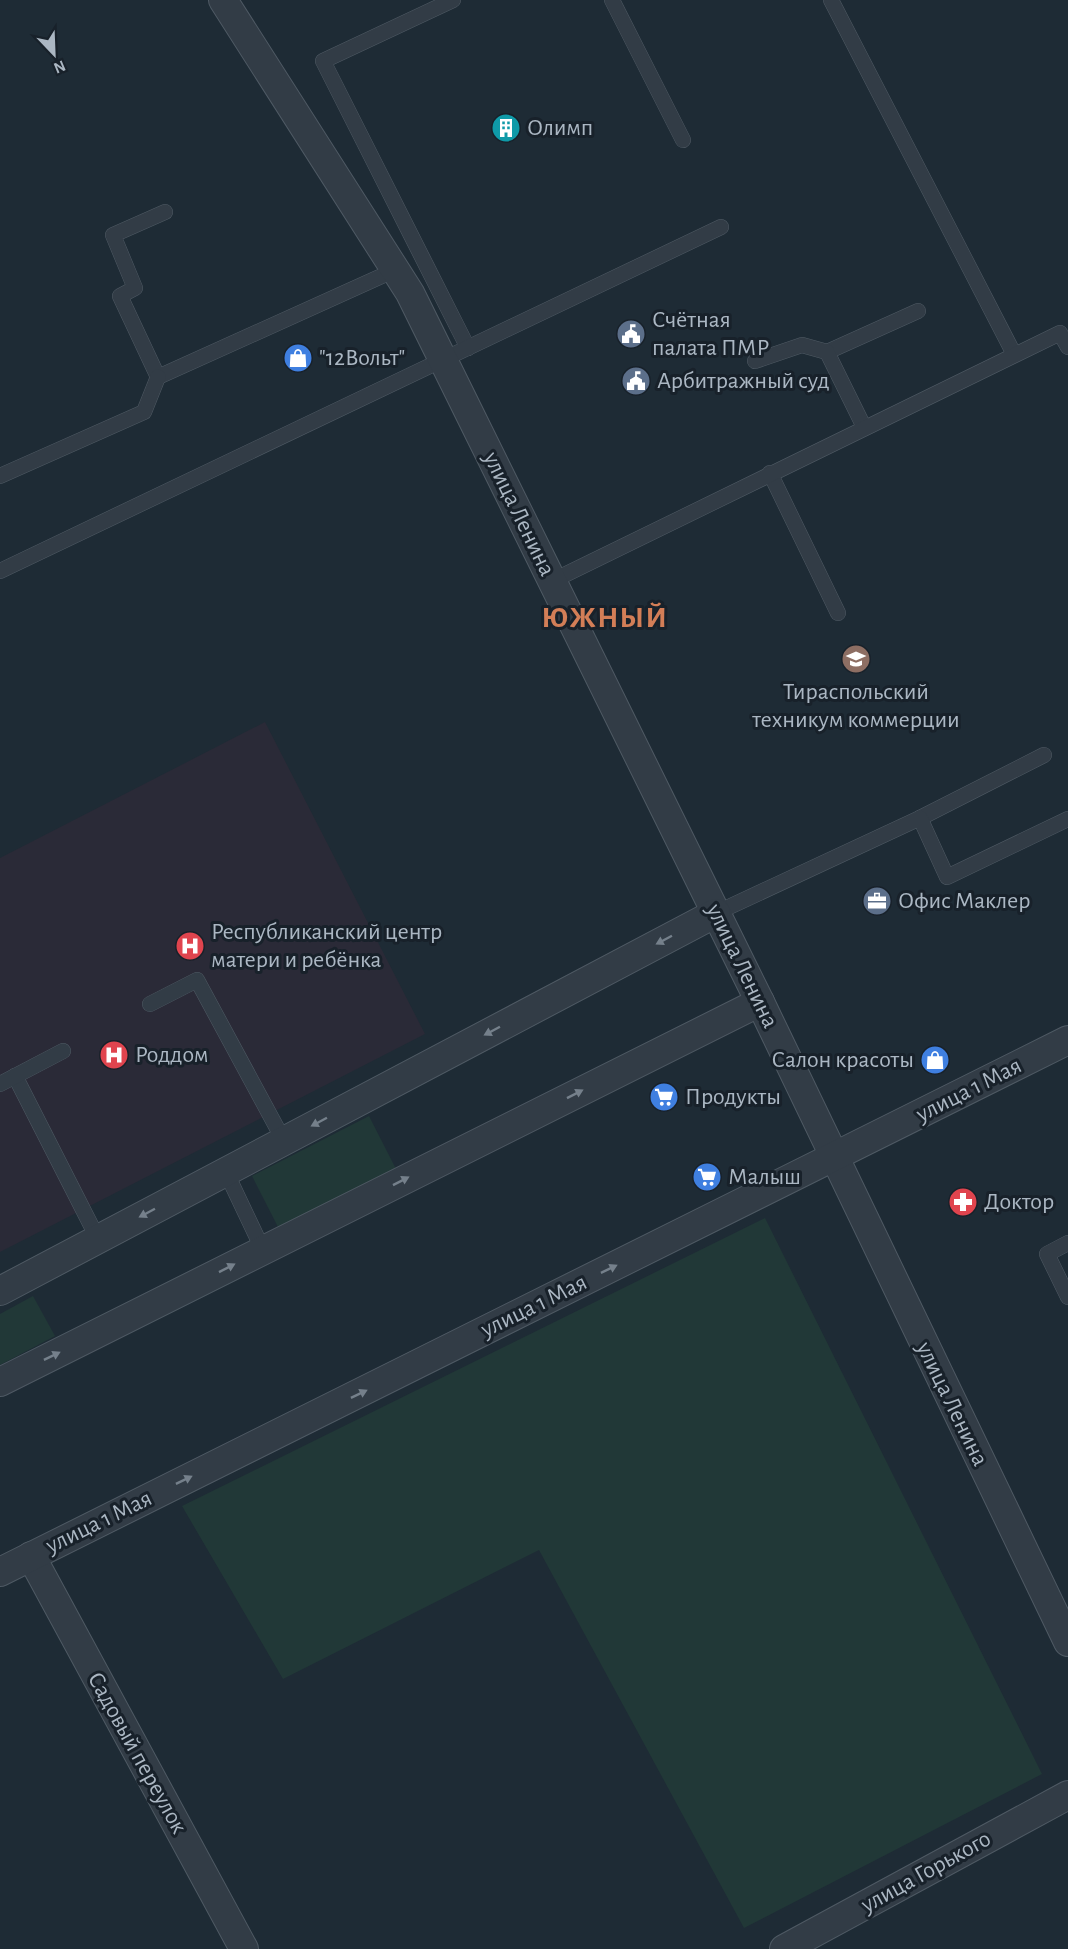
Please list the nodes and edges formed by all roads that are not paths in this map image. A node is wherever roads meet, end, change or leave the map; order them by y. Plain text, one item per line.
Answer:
1 (223, 0) edge
2 (453, 0) edge
3 (612, 0) edge
4 (831, 0) edge
5 (682, 140) dead end
6 (165, 212) dead end
7 (721, 227) dead end
8 (402, 281) junction
9 (918, 311) dead end
10 (1068, 347) edge
11 (827, 352) junction
12 (455, 354) junction
13 (1014, 354) junction
14 (755, 361) dead end
15 (158, 377) junction
16 (864, 427) junction
17 (770, 472) junction
18 (0, 476) edge
19 (0, 572) edge
20 (552, 581) junction
21 (838, 613) dead end
22 (1044, 755) dead end
23 (920, 818) junction
24 (1068, 819) edge
25 (716, 913) junction
26 (760, 1002) junction
27 (150, 1004) dead end
28 (1068, 1040) edge
29 (63, 1051) dead end
30 (15, 1076) junction
31 (0, 1084) edge
32 (284, 1141) junction
33 (834, 1158) junction
34 (226, 1172) junction
35 (98, 1239) junction
36 (1068, 1243) edge
37 (263, 1250) junction
38 (0, 1291) edge
39 (1068, 1297) edge
40 (0, 1382) edge
41 (30, 1556) junction
42 (0, 1572) edge
43 (1068, 1642) edge
44 (1068, 1795) edge
45 (790, 1948) edge
46 (244, 1949) edge

1 - 8 street, улица Ленина
2 - 12 lane
3 - 5 lane
4 - 13 lane
6 - 15 lane
7 - 12 lane
8 - 12 street, улица Ленина
8 - 15 lane
9 - 11 lane
10 - 13 lane
11 - 14 lane
11 - 16 lane
12 - 19 lane
12 - 20 street, улица Ленина
13 - 16 lane
15 - 18 lane
16 - 17 lane
17 - 20 lane
17 - 21 lane
20 - 25 street, улица Ленина
22 - 23 lane
23 - 24 lane
23 - 25 lane
25 - 26 street, улица Ленина
25 -> 32 street
26 - 33 street, улица Ленина
37 -> 26 street
27 - 32 lane
28 - 33 street, улица 1 Мая
29 - 30 lane
30 - 31 lane
30 - 35 lane
32 - 34 street
41 -> 33 street, улица 1 Мая
33 - 43 street, улица Ленина
34 -> 35 street
34 - 37 lane
35 - 38 street
36 - 39 lane
40 -> 37 street
41 - 42 street, улица 1 Мая
41 - 46 street, Садовый переулок
44 - 45 street, улица Горького

